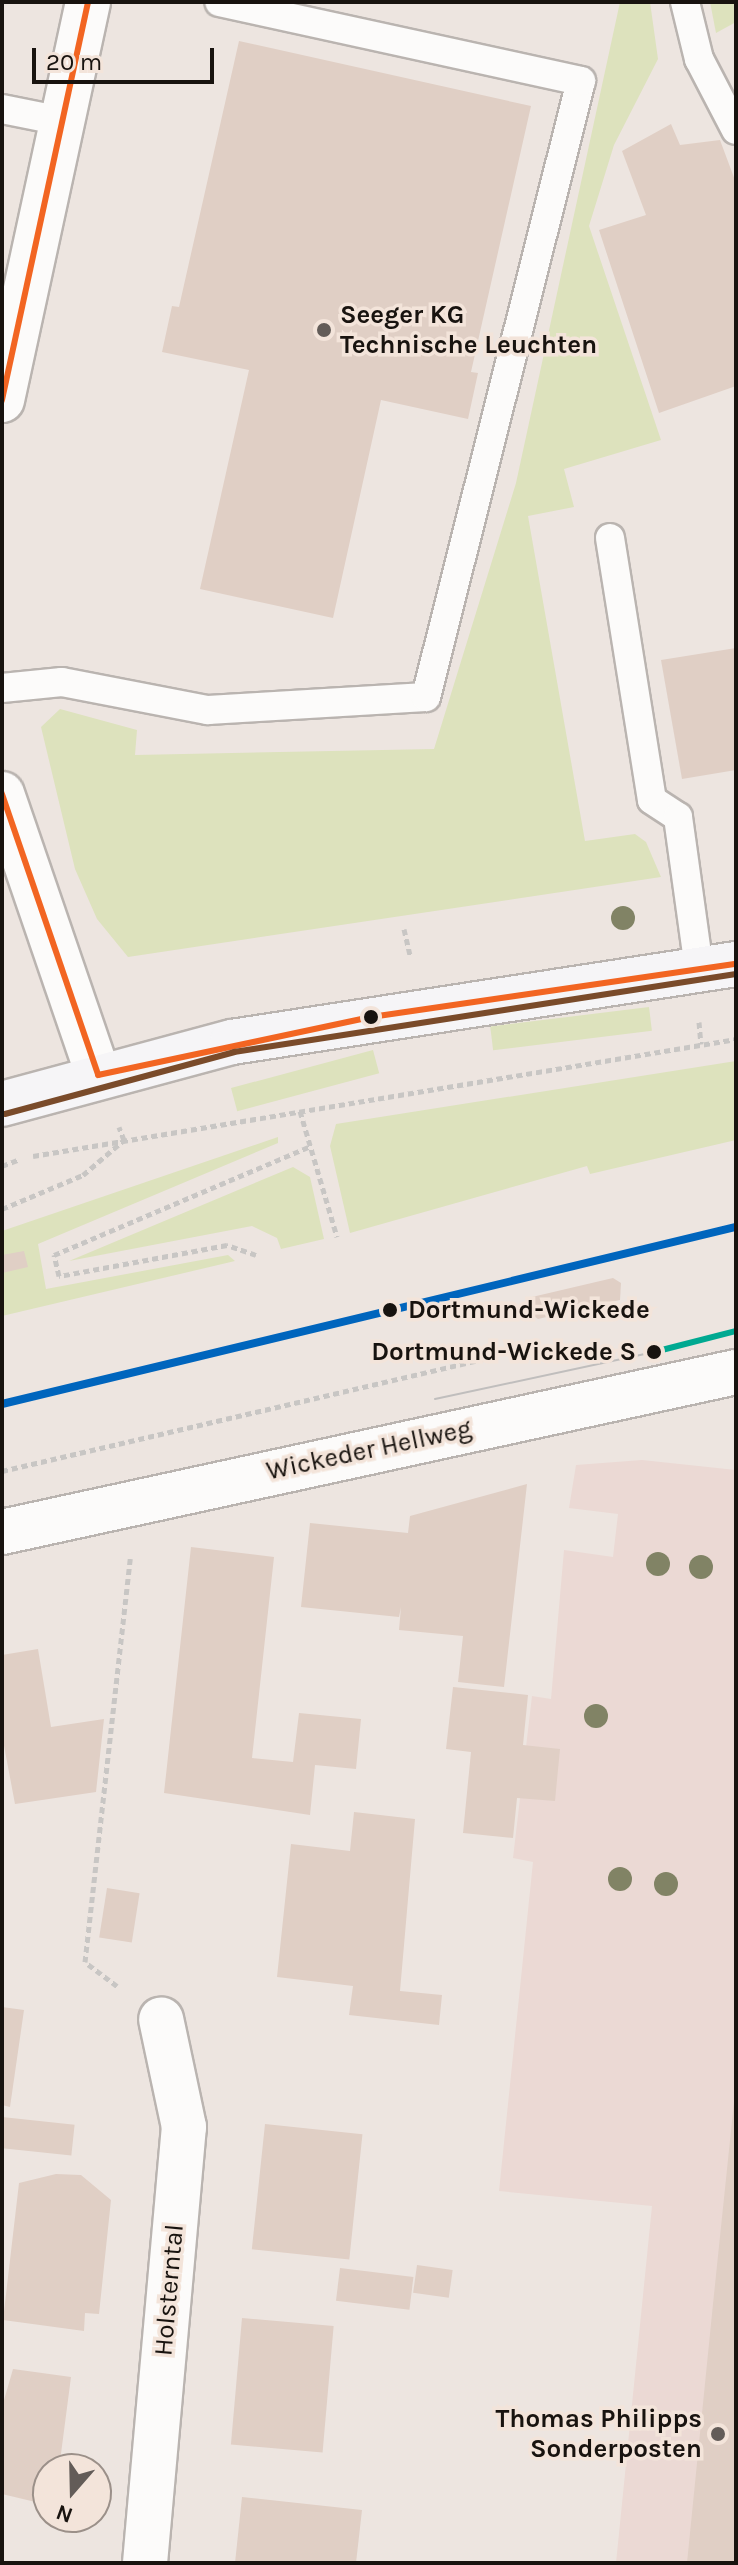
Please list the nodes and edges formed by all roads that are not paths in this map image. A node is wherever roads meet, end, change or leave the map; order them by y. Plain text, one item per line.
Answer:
1 (88, 2) edge
2 (220, 2) edge
3 (685, 2) edge
4 (2, 109) edge
5 (62, 121) junction
6 (736, 130) edge
7 (2, 400) edge
8 (610, 538) dead end
9 (2, 688) edge
10 (2, 794) edge
11 (718, 966) edge
12 (98, 1075) junction
13 (2, 1104) edge
14 (736, 1372) edge
15 (2, 1532) edge
16 (161, 2019) road end
17 (145, 2563) edge

1 - 5 street
2 - 9 lane
3 - 6 lane
4 - 5 lane
5 - 7 street
8 - 11 lane
10 - 12 street
11 - 12 main road
12 - 13 main road
14 - 15 street, Wickeder Hellweg
16 - 17 street, Holsterntal

